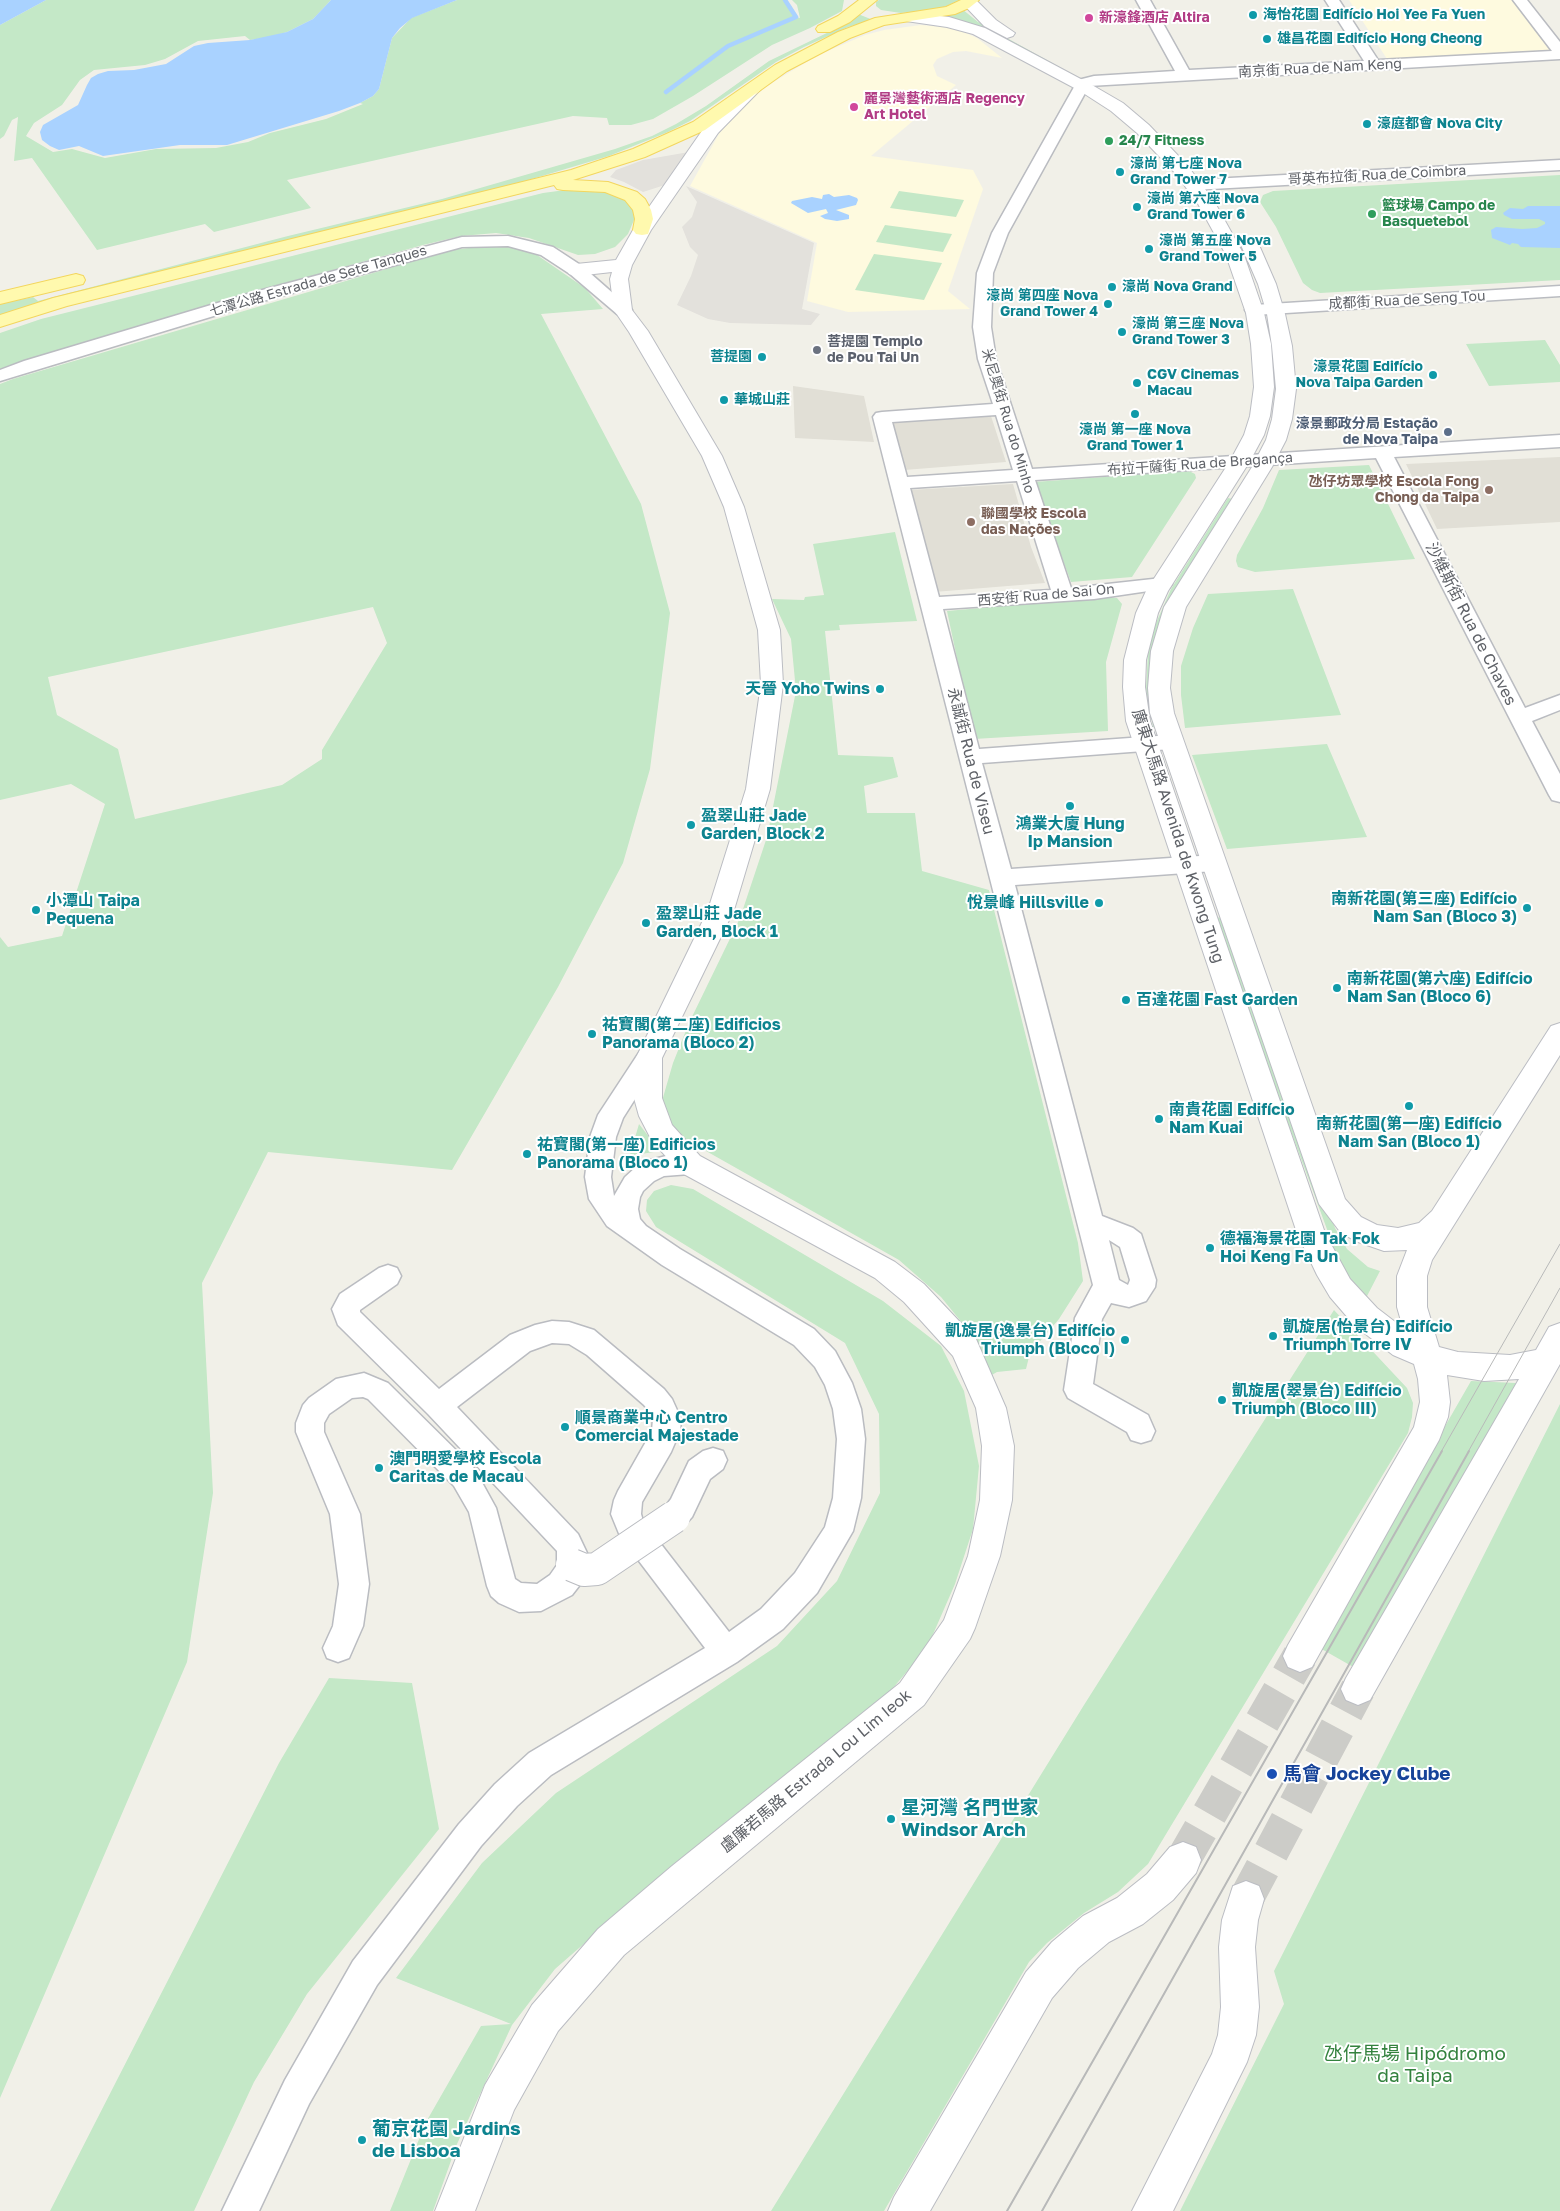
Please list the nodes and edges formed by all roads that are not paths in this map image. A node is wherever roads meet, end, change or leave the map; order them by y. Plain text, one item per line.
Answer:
1 (1143, 0) edge
2 (1332, 0) edge
3 (1520, 0) edge
4 (970, 1) edge
5 (862, 2) edge
6 (912, 18) junction
7 (779, 50) dead end
8 (1560, 54) edge
9 (1374, 65) junction
10 (1184, 75) junction
11 (1136, 78) junction
12 (1088, 82) junction
13 (754, 88) junction
14 (1112, 97) junction
15 (1069, 108) junction
16 (1560, 165) edge
17 (1212, 184) junction
18 (1193, 185) junction
19 (512, 192) junction
20 (1224, 199) dead end
21 (642, 230) junction
22 (1244, 232) dead end
23 (623, 265) junction
24 (123, 268) dead end
25 (576, 270) junction
26 (95, 275) dead end
27 (1560, 291) edge
28 (0, 298) edge
29 (0, 308) edge
30 (1275, 308) junction
31 (623, 310) junction
32 (1254, 310) junction
33 (0, 321) edge
34 (0, 376) edge
35 (1003, 409) junction
36 (1560, 441) edge
37 (1382, 452) junction
38 (1266, 460) junction
39 (1240, 461) junction
40 (1025, 475) junction
41 (899, 484) junction
42 (1162, 584) junction
43 (1063, 595) junction
44 (930, 604) junction
45 (1560, 702) edge
46 (1520, 718) junction
47 (1171, 742) junction
48 (1146, 744) junction
49 (970, 757) junction
50 (1560, 795) edge
51 (1200, 864) junction
52 (1001, 878) junction
53 (1558, 1038) edge
54 (649, 1058) junction
55 (651, 1108) junction
56 (603, 1137) junction
57 (598, 1163) junction
58 (690, 1164) junction
59 (645, 1174) junction
60 (1440, 1220) junction
61 (1091, 1223) junction
62 (637, 1234) junction
63 (388, 1276) dead end
64 (1108, 1286) junction
65 (1553, 1349) edge
66 (1426, 1356) junction
67 (438, 1406) junction
68 (1141, 1431) dead end
69 (713, 1460) dead end
70 (572, 1565) junction
71 (338, 1648) dead end
72 (726, 1652) junction
73 (1300, 1656) tunnel mouth
74 (1358, 1689) tunnel mouth
75 (1183, 1860) tunnel mouth
76 (1246, 1899) tunnel mouth
77 (240, 2211) edge
78 (455, 2211) edge
79 (908, 2211) edge
80 (1152, 2211) edge

1 - 10 street
2 - 9 street
3 - 8 street
4 - 6 main road
4 - 12 main road, 廣東大馬路 Avenida de Kwong Tung
5 - 7 main road
6 - 12 main road, 廣東大馬路 Avenida de Kwong Tung
6 - 13 main road
8 - 9 street, 南京街 Rua de Nam Keng
9 - 10 street, 南京街 Rua de Nam Keng
10 - 11 street, 南京街 Rua de Nam Keng
11 - 12 street, 南京街 Rua de Nam Keng
11 - 14 street
12 - 14 main road, 廣東大馬路 Avenida de Kwong Tung
12 - 15 street, 米尼奧街 Rua do Minho
13 - 19 main road
13 - 21 main road, 盧廉若馬路 Estrada Lou Lim Ieok
14 - 15 street
14 - 17 main road, 廣東大馬路 Avenida de Kwong Tung
14 - 18 main road, 廣東大馬路 Avenida de Kwong Tung
15 - 35 street, 米尼奧街 Rua do Minho
16 - 17 street, 哥英布拉街 Rua de Coimbra
17 - 18 street, 哥英布拉街 Rua de Coimbra
17 - 20 main road, 廣東大馬路 Avenida de Kwong Tung
18 - 32 main road, 廣東大馬路 Avenida de Kwong Tung
19 - 21 main road
19 - 33 main road
21 - 23 main road, 盧廉若馬路 Estrada Lou Lim Ieok
22 - 30 main road, 廣東大馬路 Avenida de Kwong Tung
23 - 25 main road
23 - 31 main road, 盧廉若馬路 Estrada Lou Lim Ieok
24 - 29 main road
25 - 31 street, 七潭公路 Estrada de Sete Tanques
25 - 34 street, 七潭公路 Estrada de Sete Tanques
26 - 28 main road
27 - 30 street, 成都街 Rua de Seng Tou
30 - 32 street, 成都街 Rua de Seng Tou
30 - 38 main road, 廣東大馬路 Avenida de Kwong Tung
31 - 54 main road, 盧廉若馬路 Estrada Lou Lim Ieok
32 - 39 main road, 廣東大馬路 Avenida de Kwong Tung
35 - 40 street, 米尼奧街 Rua do Minho
35 - 41 street, 永誠街 Rua de Viseu
36 - 37 street, 布拉干薩街 Rua de Bragança
37 - 38 street, 布拉干薩街 Rua de Bragança
37 - 46 street, 沙維斯街 Rua de Chaves
38 - 39 street, 布拉干薩街 Rua de Bragança
38 - 47 main road, 廣東大馬路 Avenida de Kwong Tung
39 - 40 street, 布拉干薩街 Rua de Bragança
39 - 42 main road, 廣東大馬路 Avenida de Kwong Tung
40 - 41 street, 布拉干薩街 Rua de Bragança
40 - 43 street, 米尼奧街 Rua do Minho
41 - 44 street, 永誠街 Rua de Viseu
42 - 43 street, 西安街 Rua de Sai On
42 - 48 main road, 廣東大馬路 Avenida de Kwong Tung
43 - 44 street, 西安街 Rua de Sai On
44 - 49 street, 永誠街 Rua de Viseu
45 - 46 street
46 - 50 street, 沙維斯街 Rua de Chaves
47 - 48 street
47 - 51 main road, 廣東大馬路 Avenida de Kwong Tung
48 - 49 street
48 - 51 main road, 廣東大馬路 Avenida de Kwong Tung
49 - 52 street, 永誠街 Rua de Viseu
51 - 52 street
51 - 60 main road, 廣東大馬路 Avenida de Kwong Tung
51 - 66 main road, 廣東大馬路 Avenida de Kwong Tung
52 - 61 street, 永誠街 Rua de Viseu
53 - 60 main road
54 - 55 main road, 盧廉若馬路 Estrada Lou Lim Ieok
54 - 56 street
55 - 56 street
55 - 58 main road, 盧廉若馬路 Estrada Lou Lim Ieok
56 - 57 street
57 - 59 street
57 - 62 street
58 - 59 street
58 - 78 main road, 盧廉若馬路 Estrada Lou Lim Ieok
59 - 62 street
60 - 66 main road
61 - 64 street, 永誠街 Rua de Viseu
61 - 64 street
62 - 72 street
63 - 67 street
64 - 68 street
65 - 66 main road, 廣東大馬路 Avenida de Kwong Tung
65 - 74 main road
66 - 73 main road
67 - 70 street
67 - 72 street
69 - 70 street, bridge
70 - 71 street
72 - 77 street
75 - 79 main road
76 - 80 main road

